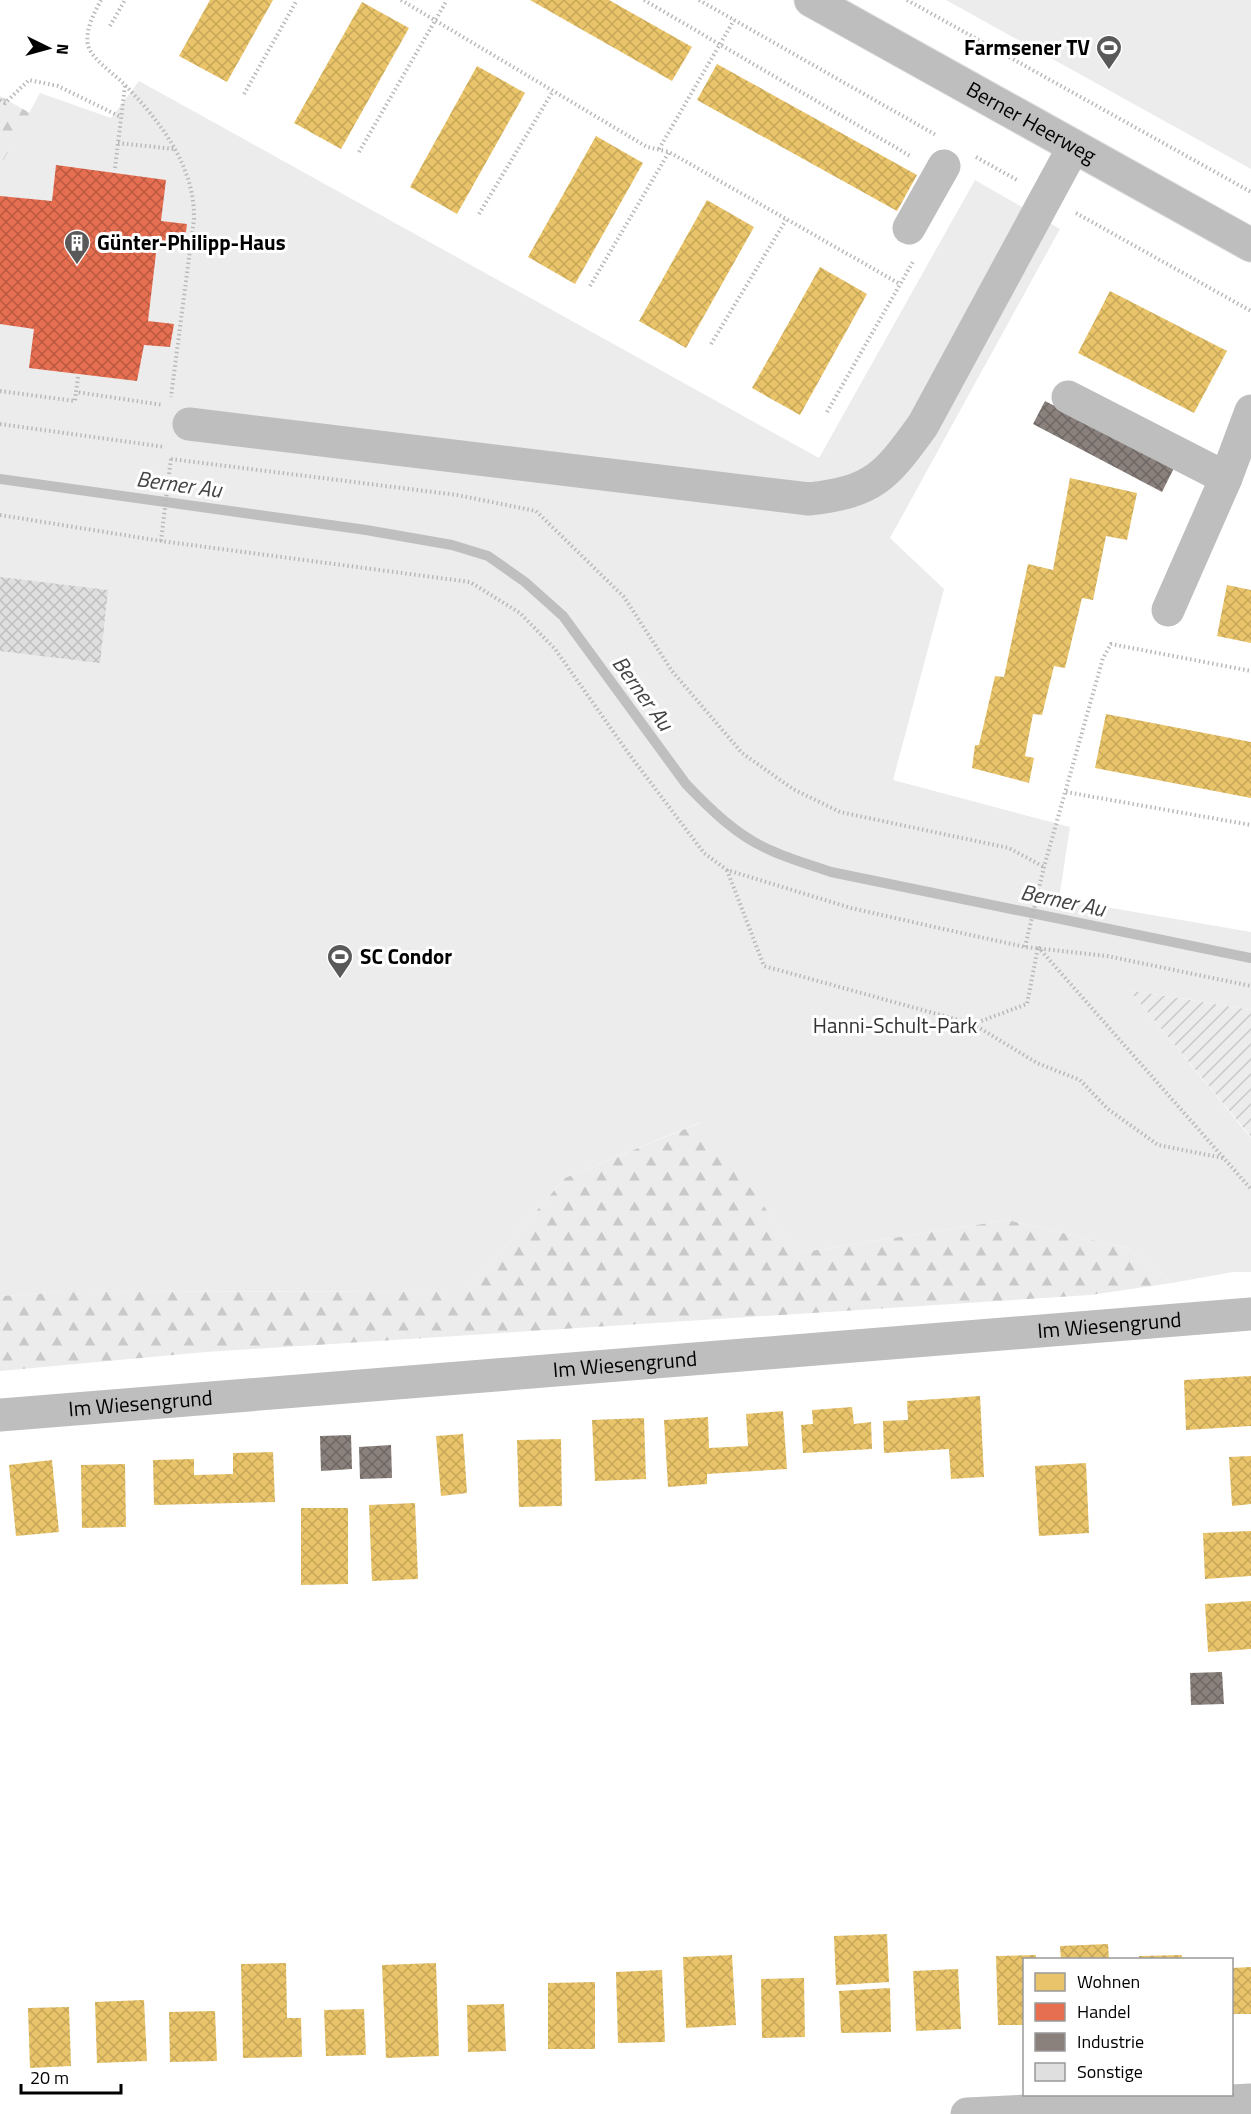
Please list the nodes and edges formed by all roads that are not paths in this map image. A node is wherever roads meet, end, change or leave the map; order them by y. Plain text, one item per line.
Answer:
1 (811, 0) edge
2 (1073, 148) junction
3 (944, 166) road end
4 (913, 241) road end
5 (1251, 245) edge
6 (1068, 397) dead end
7 (1251, 411) edge
8 (189, 424) dead end
9 (1226, 477) junction
10 (1168, 610) dead end
11 (1251, 1314) edge
12 (0, 1414) edge
13 (1251, 2100) edge
14 (968, 2114) edge

1 - 2 street, Berner Heerweg
2 - 5 street, Berner Heerweg
2 - 8 street
3 - 4 street
6 - 9 street
7 - 9 street
9 - 10 street
11 - 12 street, Im Wiesengrund
13 - 14 street

